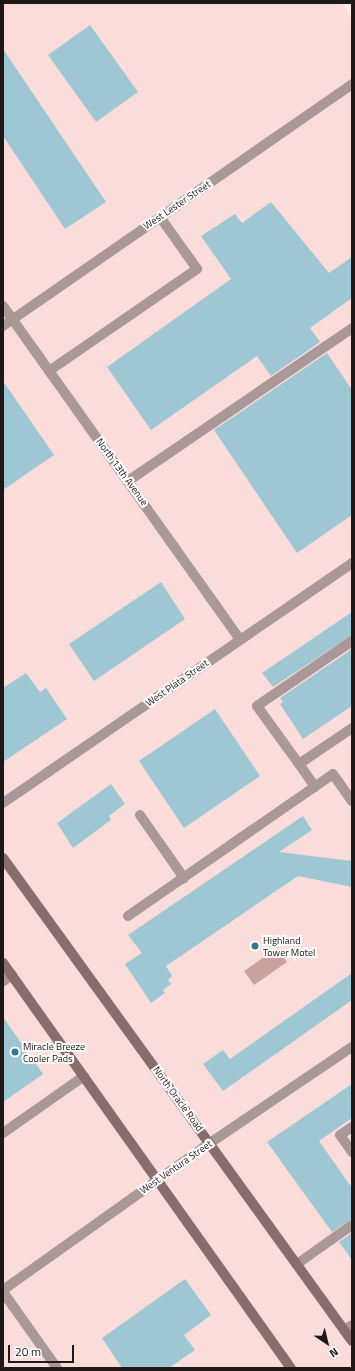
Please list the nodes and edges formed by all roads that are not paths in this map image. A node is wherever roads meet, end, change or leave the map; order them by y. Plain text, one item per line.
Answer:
1 (352, 84) edge
2 (160, 217) junction
3 (3, 306) edge
4 (13, 319) junction
5 (3, 326) edge
6 (352, 328) edge
7 (49, 371) junction
8 (128, 481) junction
9 (352, 564) edge
10 (240, 639) junction
11 (352, 641) edge
12 (352, 728) edge
13 (299, 764) junction
14 (315, 787) junction
15 (352, 801) edge
16 (3, 803) edge
17 (140, 815) dead end
18 (3, 858) edge
19 (184, 878) junction
20 (128, 916) dead end
21 (3, 963) edge
22 (12, 975) junction
23 (3, 981) edge
24 (352, 1047) edge
25 (84, 1076) junction
26 (352, 1127) edge
27 (3, 1133) edge
28 (210, 1143) junction
29 (352, 1152) edge
30 (158, 1180) junction
31 (352, 1225) edge
32 (297, 1264) junction
33 (3, 1291) edge
34 (348, 1328) edge
35 (352, 1341) edge
36 (57, 1368) edge
37 (291, 1368) edge

1 - 2 street, West Lester Street
2 - 4 street, West Lester Street
2 - 7 street
3 - 4 street, North 13th Avenue
4 - 5 street, West Lester Street
4 - 7 street, North 13th Avenue
6 - 8 street
7 - 8 street, North 13th Avenue
8 - 10 street, North 13th Avenue
9 - 10 street, West Plata Street
10 - 16 street, West Plata Street
11 - 13 street
12 - 13 street
13 - 14 street
14 - 15 street
14 - 19 street
17 - 19 street
18 - 28 main road, North Oracle Road
19 - 20 street
21 - 22 main road
22 - 23 street
22 - 25 main road
24 - 28 street, West Ventura Street
25 - 27 street
25 - 30 main road
26 - 29 street
28 - 30 street, West Ventura Street
28 - 32 main road, North Oracle Road
30 - 33 street, West Ventura Street
30 - 37 main road
31 - 32 street
32 - 34 main road, North Oracle Road
33 - 36 street
34 - 35 main road, North Oracle Road

